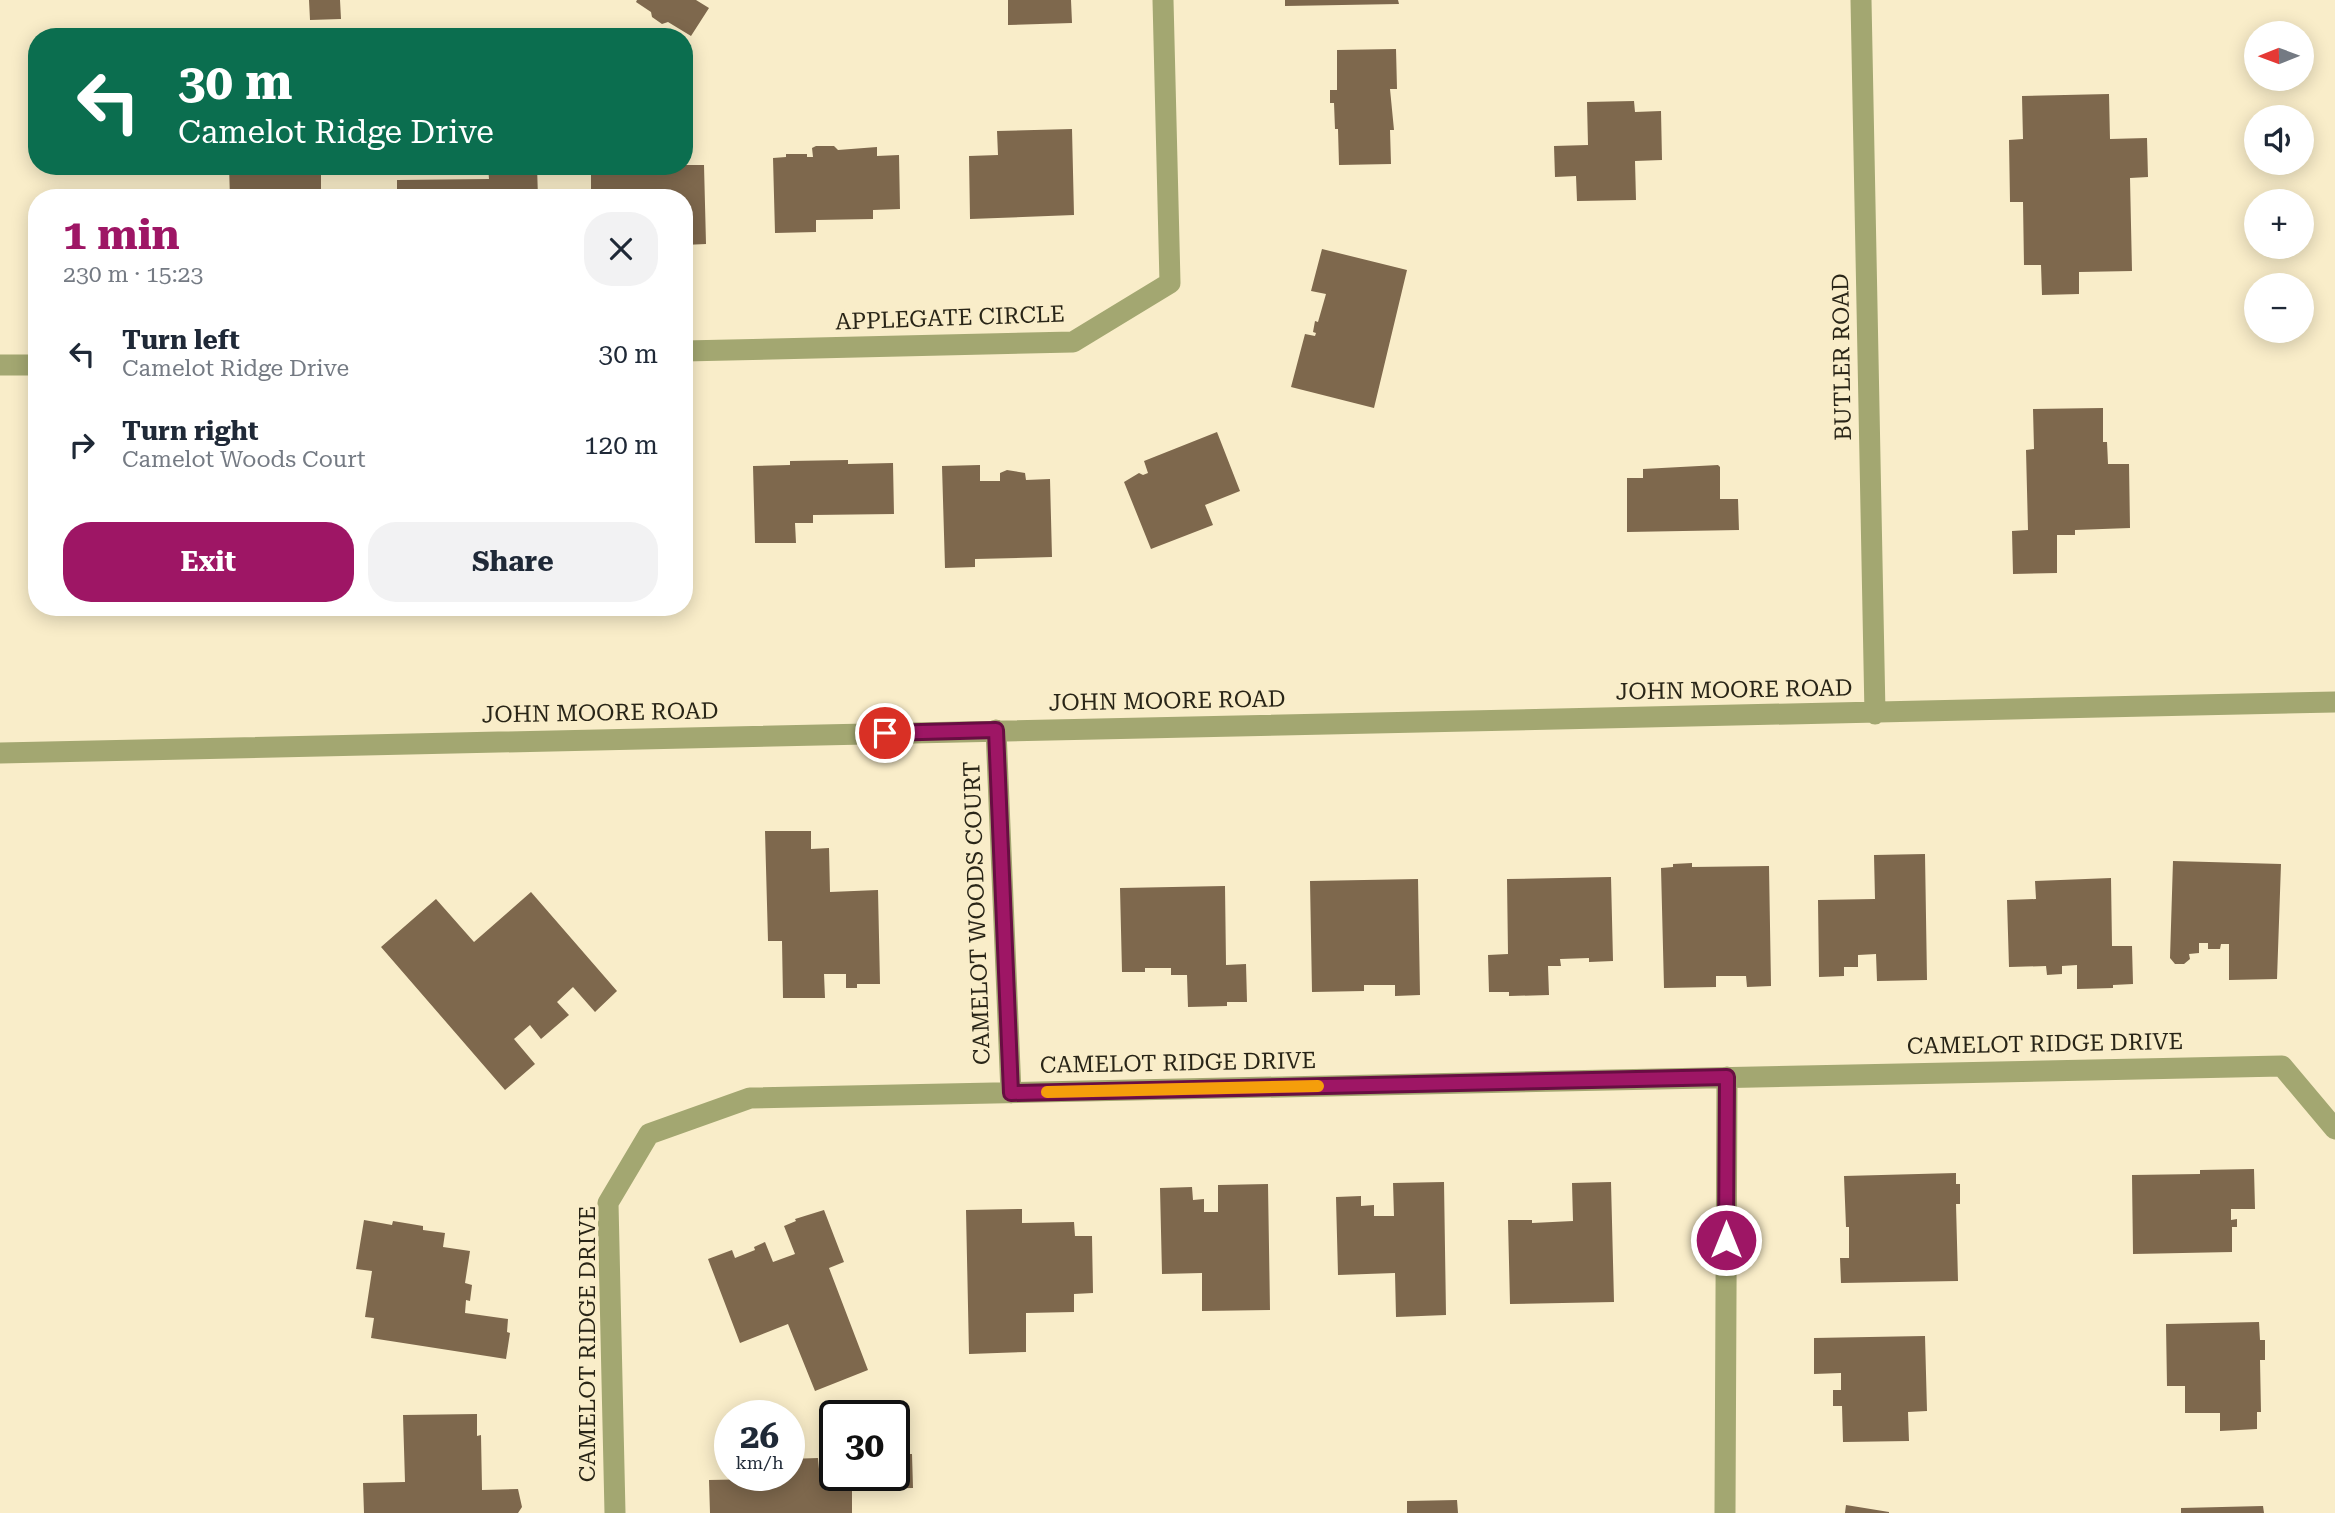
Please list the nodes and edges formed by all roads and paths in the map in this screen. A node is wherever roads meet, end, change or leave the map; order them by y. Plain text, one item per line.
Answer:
1 (1163, 0) edge
2 (1861, 0) edge
3 (693, 351) edge
4 (0, 365) edge
5 (28, 365) edge
6 (2335, 702) edge
7 (1875, 714) junction
8 (996, 730) junction
9 (0, 753) edge
10 (1727, 1077) junction
11 (1011, 1093) junction
12 (2335, 1129) edge
13 (615, 1513) edge
14 (1725, 1513) edge

1 - 3 street, APPLEGATE CIRCLE
2 - 7 street, BUTLER ROAD
4 - 5 street
6 - 7 street, JOHN MOORE ROAD
7 - 8 street, JOHN MOORE ROAD
8 - 9 street, JOHN MOORE ROAD
8 - 11 street, CAMELOT WOODS COURT
10 - 11 street, CAMELOT RIDGE DRIVE
10 - 12 street, CAMELOT RIDGE DRIVE
10 - 14 street
11 - 13 street, CAMELOT RIDGE DRIVE

